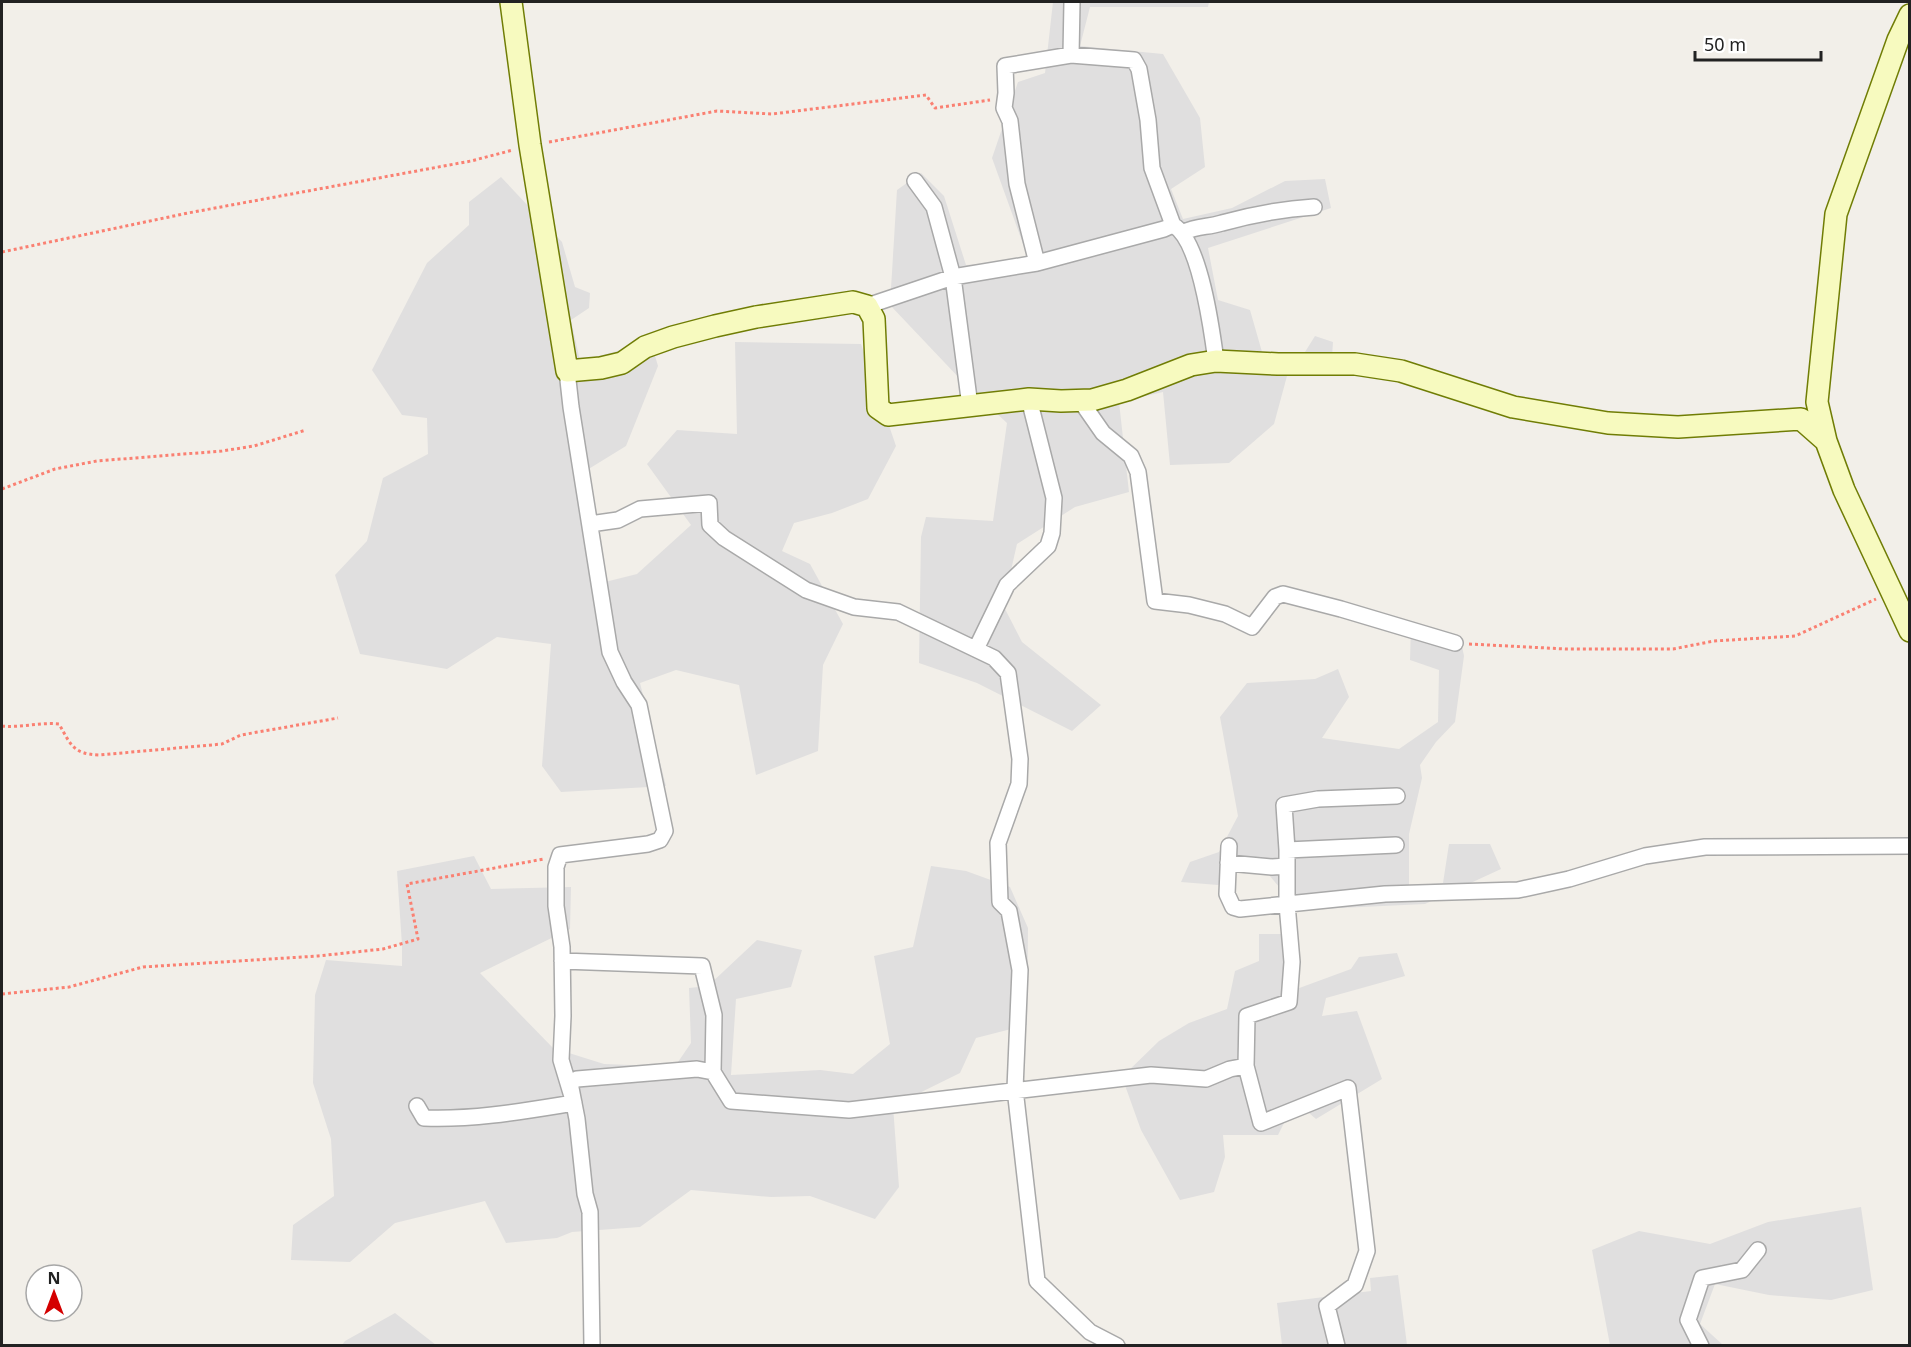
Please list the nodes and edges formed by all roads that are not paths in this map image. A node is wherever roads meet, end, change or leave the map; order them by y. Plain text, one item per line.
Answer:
1 (511, 2) edge
2 (1072, 2) edge
3 (1910, 15) edge
4 (1071, 56) junction
5 (915, 181) dead end
6 (1314, 207) dead end
7 (1177, 229) junction
8 (1037, 263) junction
9 (954, 277) junction
10 (867, 306) junction
11 (1216, 361) junction
12 (567, 371) junction
13 (1029, 399) junction
14 (1080, 400) junction
15 (970, 406) junction
16 (1826, 441) junction
17 (590, 524) junction
18 (1910, 631) edge
19 (1455, 643) road end
20 (976, 649) junction
21 (1397, 796) dead end
22 (1396, 845) dead end
23 (1229, 846) dead end
24 (1910, 846) edge
25 (1287, 850) junction
26 (1228, 863) junction
27 (1287, 866) junction
28 (1287, 904) junction
29 (562, 962) junction
30 (1246, 1066) junction
31 (713, 1072) junction
32 (1015, 1089) junction
33 (574, 1103) junction
34 (417, 1106) dead end
35 (1758, 1250) dead end
36 (592, 1346) edge
37 (1117, 1346) edge
38 (1337, 1346) edge
39 (1701, 1346) edge

1 - 12 street
2 - 4 street
3 - 16 street
4 - 7 street
4 - 8 street
5 - 9 street
6 - 7 street
7 - 8 street
7 - 11 street
8 - 9 street
9 - 10 street
9 - 15 street
10 - 12 street
10 - 15 street
11 - 14 street
11 - 16 street
12 - 17 street
13 - 14 street
13 - 15 street
13 - 20 street
14 - 19 street
16 - 18 street
17 - 20 street
17 - 29 street
20 - 32 street
21 - 25 street
22 - 25 street
23 - 26 street
24 - 28 street
25 - 27 street
26 - 27 street
26 - 28 street
27 - 28 street
28 - 30 street
29 - 31 street
29 - 33 street
30 - 32 street
30 - 38 street
31 - 32 street
31 - 33 street
32 - 37 street
33 - 34 street
33 - 36 street
35 - 39 street

